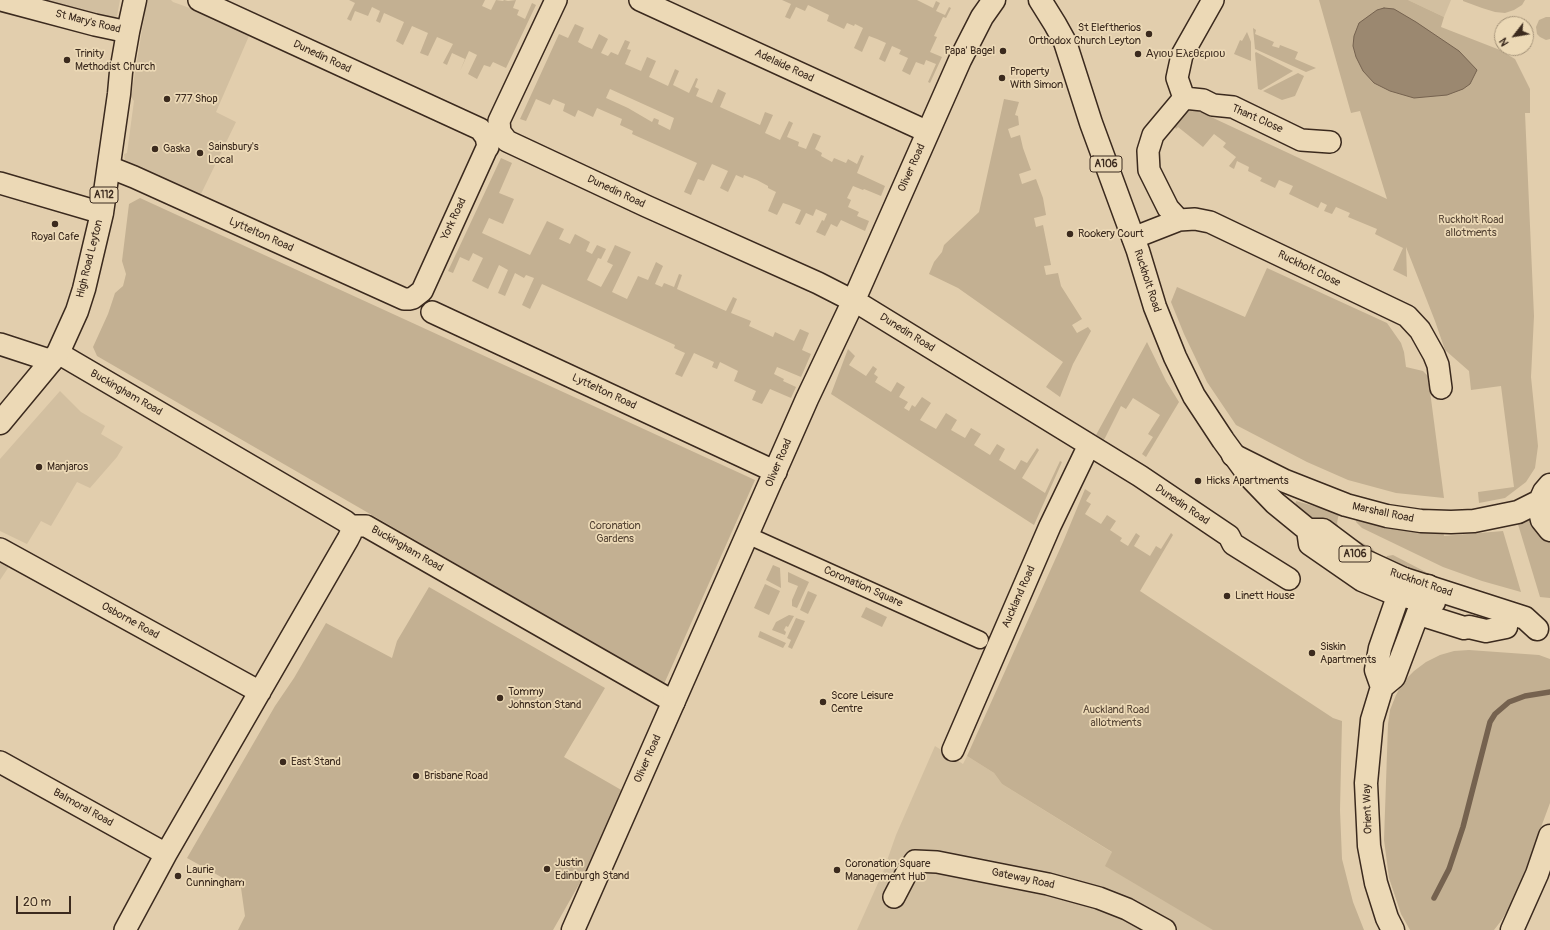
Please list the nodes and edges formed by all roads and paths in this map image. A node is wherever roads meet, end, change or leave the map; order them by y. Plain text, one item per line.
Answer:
1 (1, 0) edge
2 (135, 0) edge
3 (200, 0) edge
4 (556, 0) edge
5 (640, 0) edge
6 (994, 0) edge
7 (1040, 0) edge
8 (1213, 0) edge
9 (128, 32) junction
10 (1184, 98) junction
11 (928, 132) junction
12 (493, 135) junction
13 (1330, 142) dead end
14 (109, 167) junction
15 (0, 183) edge
16 (102, 213) junction
17 (1179, 220) junction
18 (1133, 238) junction
19 (413, 298) joint
20 (853, 302) junction
21 (432, 312) dead end
22 (0, 344) edge
23 (55, 357) junction
24 (1441, 388) dead end
25 (0, 423) edge
26 (1089, 445) junction
27 (1234, 455) junction
28 (776, 472) junction
29 (1545, 493) edge
30 (351, 526) junction
31 (1550, 530) edge
32 (747, 535) junction
33 (0, 549) edge
34 (1289, 579) dead end
35 (1401, 587) junction
36 (1423, 600) junction
37 (1544, 630) edge
38 (980, 640) dead end
39 (1382, 686) junction
40 (260, 692) junction
41 (674, 702) junction
42 (953, 750) dead end
43 (0, 762) edge
44 (1550, 836) edge
45 (166, 854) junction
46 (894, 896) dead end
47 (125, 930) edge
48 (573, 930) edge
49 (1165, 930) edge
50 (1393, 930) edge
51 (1512, 930) edge

1 - 9 street, St Mary's Road
2 - 9 street, High Road Leyton / A112
3 - 12 street, Dunedin Road
4 - 12 street, York Road
5 - 11 street, Adelaide Road
6 - 11 street, Oliver Road
7 - 18 street, Ruckholt Road / A106
8 - 10 street
9 - 14 street, High Road Leyton / A112
10 - 13 street, Thant Close
10 - 17 street
11 - 20 street, Oliver Road
12 - 19 street, York Road
12 - 20 street, Dunedin Road
14 - 16 street, High Road Leyton / A112
14 - 19 street, Lyttelton Road
15 - 16 street
16 - 23 street, High Road Leyton / A112
17 - 18 street, Ruckholt Close
17 - 24 street, Ruckholt Close
18 - 27 street, Ruckholt Road / A106
20 - 26 street, Dunedin Road
20 - 28 street, Oliver Road
21 - 28 street, Lyttelton Road
22 - 23 street, Buckingham Road
23 - 25 street, High Road Leyton / A112
23 - 30 street, Buckingham Road
26 - 34 street, Dunedin Road
26 - 42 street, Auckland Road
27 - 29 street, Marshall Road
27 - 35 street, Ruckholt Road / A106
28 - 32 street, Oliver Road
29 - 31 street, Marshall Road
30 - 40 street
30 - 41 street, Buckingham Road
32 - 38 street, Coronation Square
32 - 41 street, Oliver Road
33 - 40 street, Osborne Road
35 - 36 street, Ruckholt Road / A106
35 - 39 street
36 - 37 street, Ruckholt Road / A106
36 - 37 street, Ruckholt Road / A106
36 - 39 street, Orient Way
39 - 50 street, Orient Way
40 - 45 street
41 - 48 street, Oliver Road
43 - 45 street, Balmoral Road
44 - 51 street
45 - 47 street
46 - 49 street, Gateway Road

